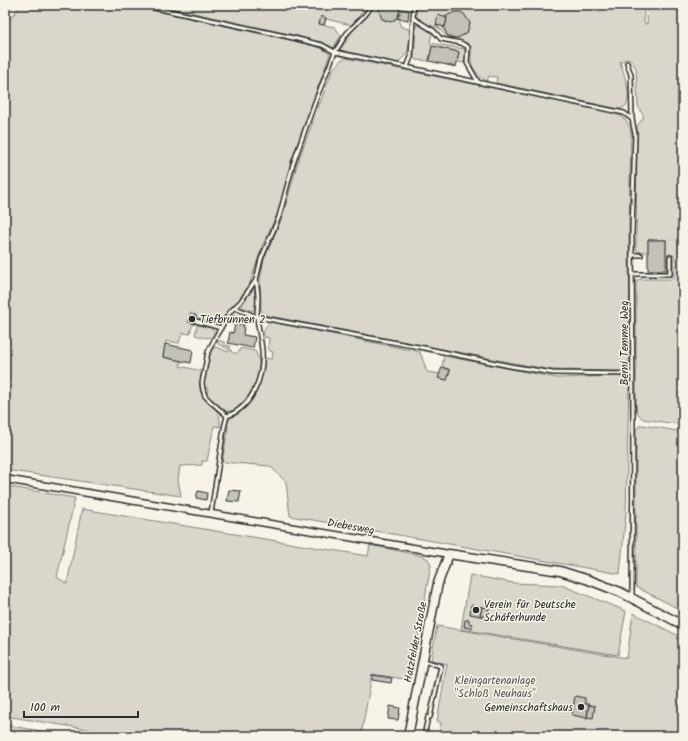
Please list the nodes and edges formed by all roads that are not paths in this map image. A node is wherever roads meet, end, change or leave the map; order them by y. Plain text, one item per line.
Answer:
1 (142, 5) edge
2 (372, 5) edge
3 (414, 5) edge
4 (413, 18) junction
5 (335, 52) junction
6 (627, 63) dead end
7 (407, 67) junction
8 (478, 82) junction
9 (632, 119) junction
10 (632, 255) junction
11 (641, 255) dead end
12 (670, 257) dead end
13 (632, 274) junction
14 (256, 280) junction
15 (235, 308) junction
16 (257, 317) junction
17 (196, 321) dead end
18 (221, 328) junction
19 (633, 374) junction
20 (227, 416) junction
21 (5, 479) edge
22 (211, 513) junction
23 (449, 554) junction
24 (632, 598) junction
25 (683, 625) edge
26 (422, 661) junction
27 (408, 736) edge
28 (424, 736) edge

1 - 5 lane
2 - 5 lane
3 - 4 lane
4 - 7 lane
4 - 8 lane
5 - 7 lane
5 - 14 lane
6 - 9 lane, Berni Temme Weg
7 - 8 lane
8 - 9 lane
9 - 10 lane, Berni Temme Weg
10 - 11 lane
10 - 13 lane, Berni Temme Weg
12 - 13 lane
13 - 19 lane, Berni Temme Weg
14 - 15 lane
14 - 16 lane
15 - 16 lane
15 - 18 lane
16 - 19 lane
16 - 20 lane
17 - 18 lane
18 - 20 lane
19 - 24 lane, Berni Temme Weg
20 - 22 lane
21 - 22 street, Diebesweg
22 - 23 street, Diebesweg
23 - 24 street, Diebesweg
23 - 26 street, Hatzfelder Straße
24 - 25 street, Diebesweg
26 - 27 street, Hatzfelder Straße
26 - 28 lane

